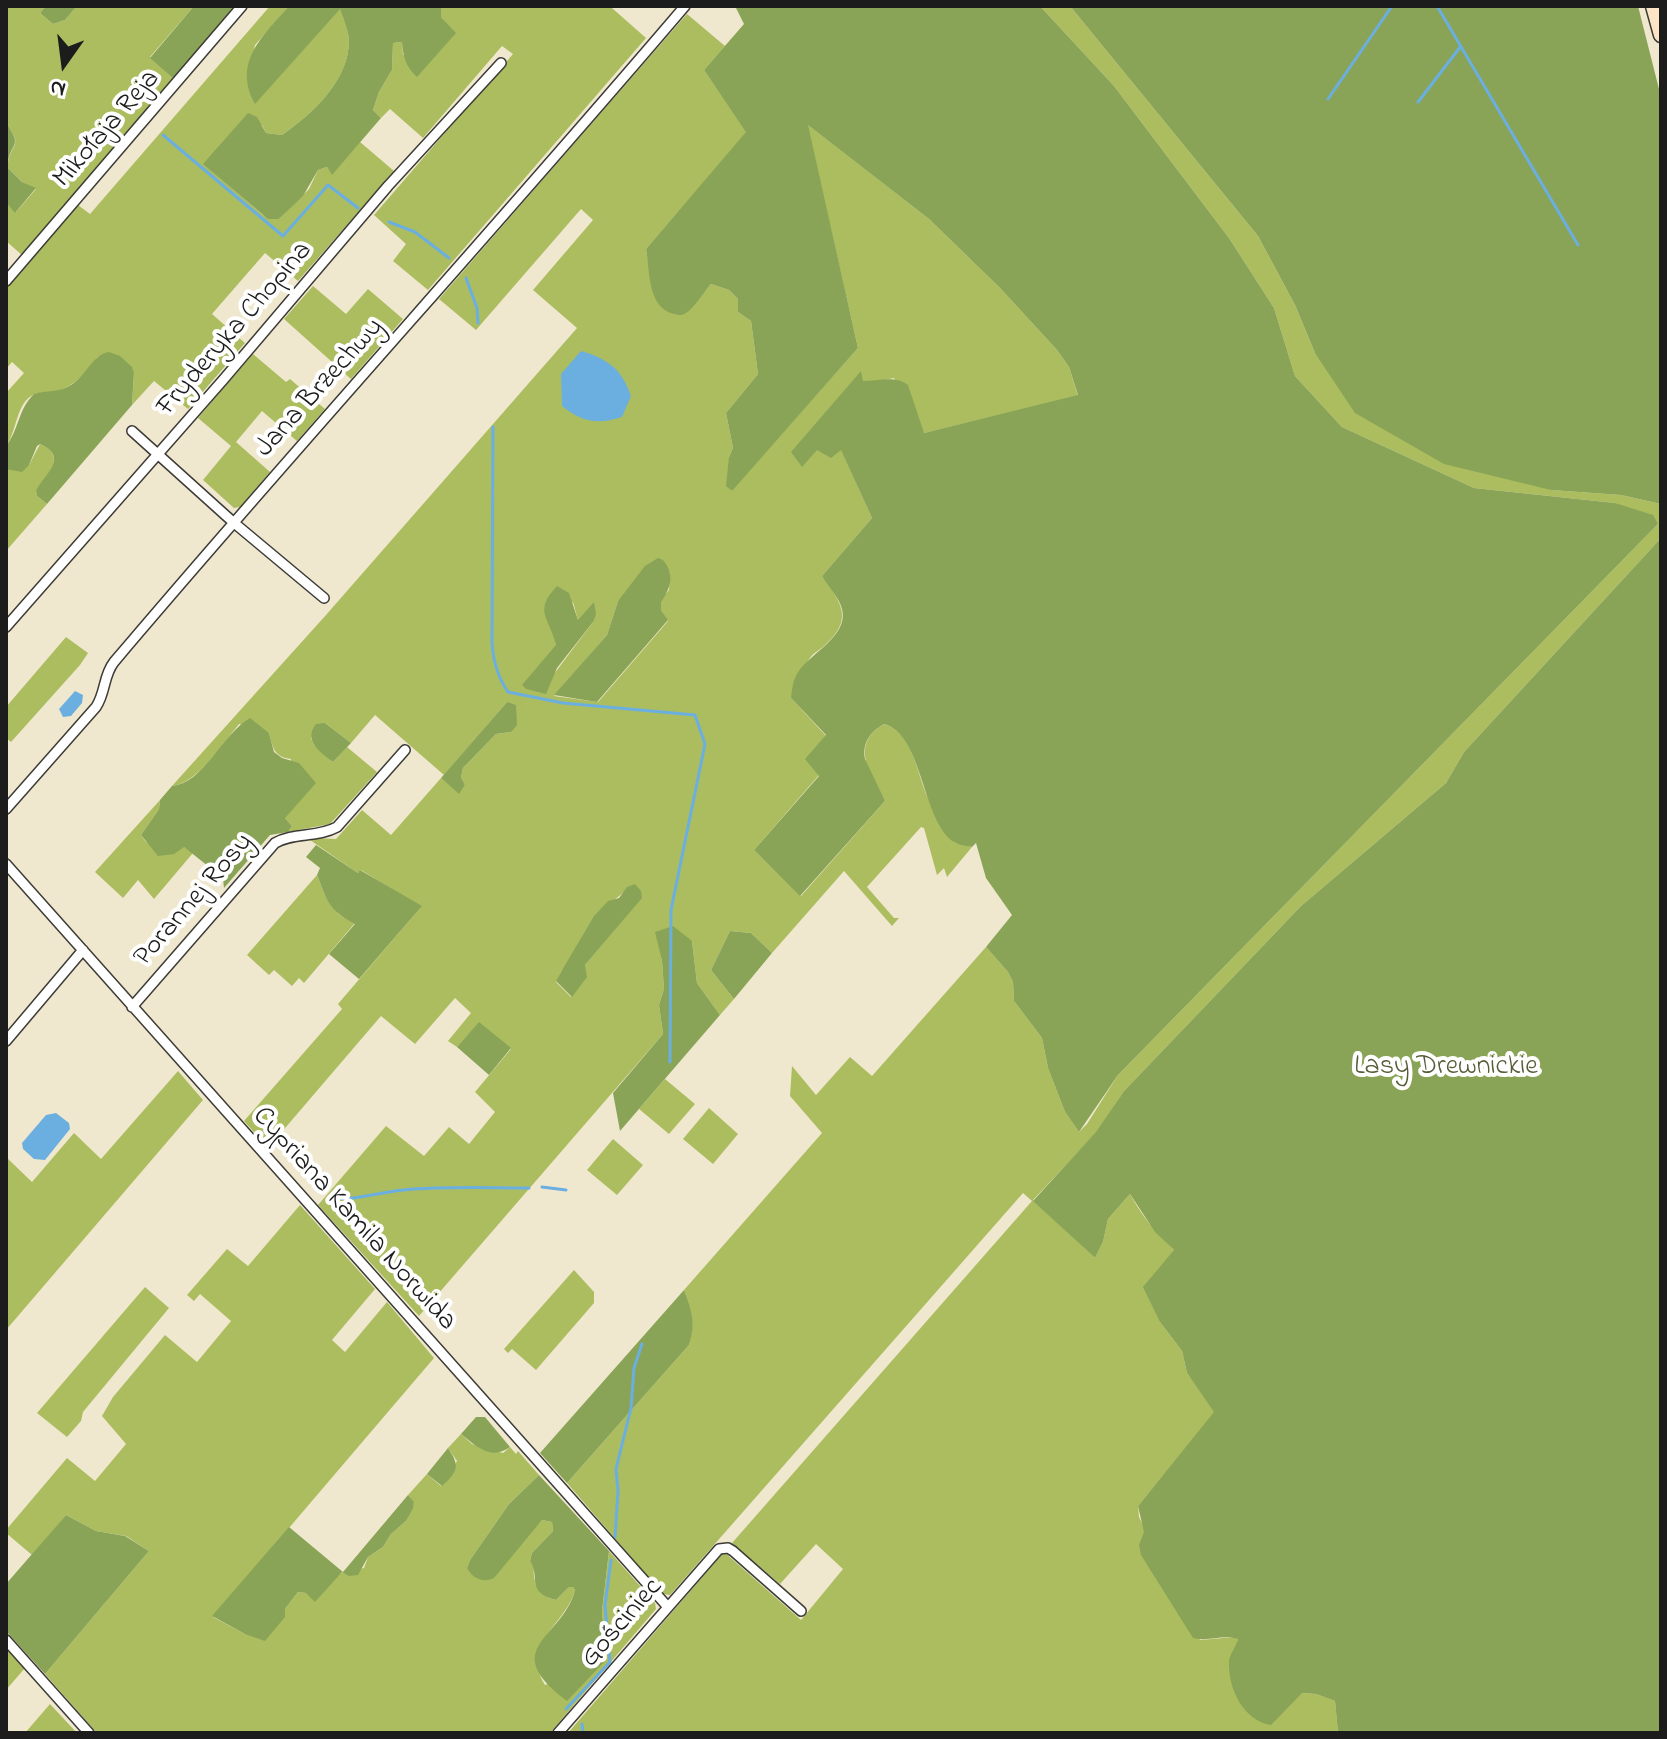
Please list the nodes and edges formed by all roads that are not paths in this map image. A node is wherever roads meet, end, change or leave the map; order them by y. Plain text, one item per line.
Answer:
1 (242, 6) edge
2 (685, 6) edge
3 (1653, 6) edge
4 (1661, 35) edge
5 (501, 63) dead end
6 (6, 281) edge
7 (132, 431) dead end
8 (157, 454) junction
9 (233, 522) junction
10 (324, 598) dead end
11 (6, 627) edge
12 (405, 750) dead end
13 (6, 809) edge
14 (6, 864) edge
15 (83, 950) junction
16 (132, 1007) junction
17 (6, 1041) edge
18 (667, 1606) junction
19 (801, 1611) dead end
20 (6, 1640) edge
21 (89, 1733) edge
22 (558, 1733) edge

1 - 6 street, Mikołaja Reja
2 - 9 street, Jana Brzechwy
3 - 4 main road
5 - 8 street, Fryderyka Chopina
7 - 8 street
8 - 9 street
8 - 11 street, Fryderyka Chopina
9 - 10 street
9 - 13 street, Jana Brzechwy
12 - 16 street, Porannej Rosy
14 - 15 street, Cypriana Kamila Norwida
15 - 16 street, Cypriana Kamila Norwida
15 - 17 street
16 - 18 street, Cypriana Kamila Norwida
18 - 19 street, Gościniec
18 - 22 street, Gościniec
20 - 21 street

